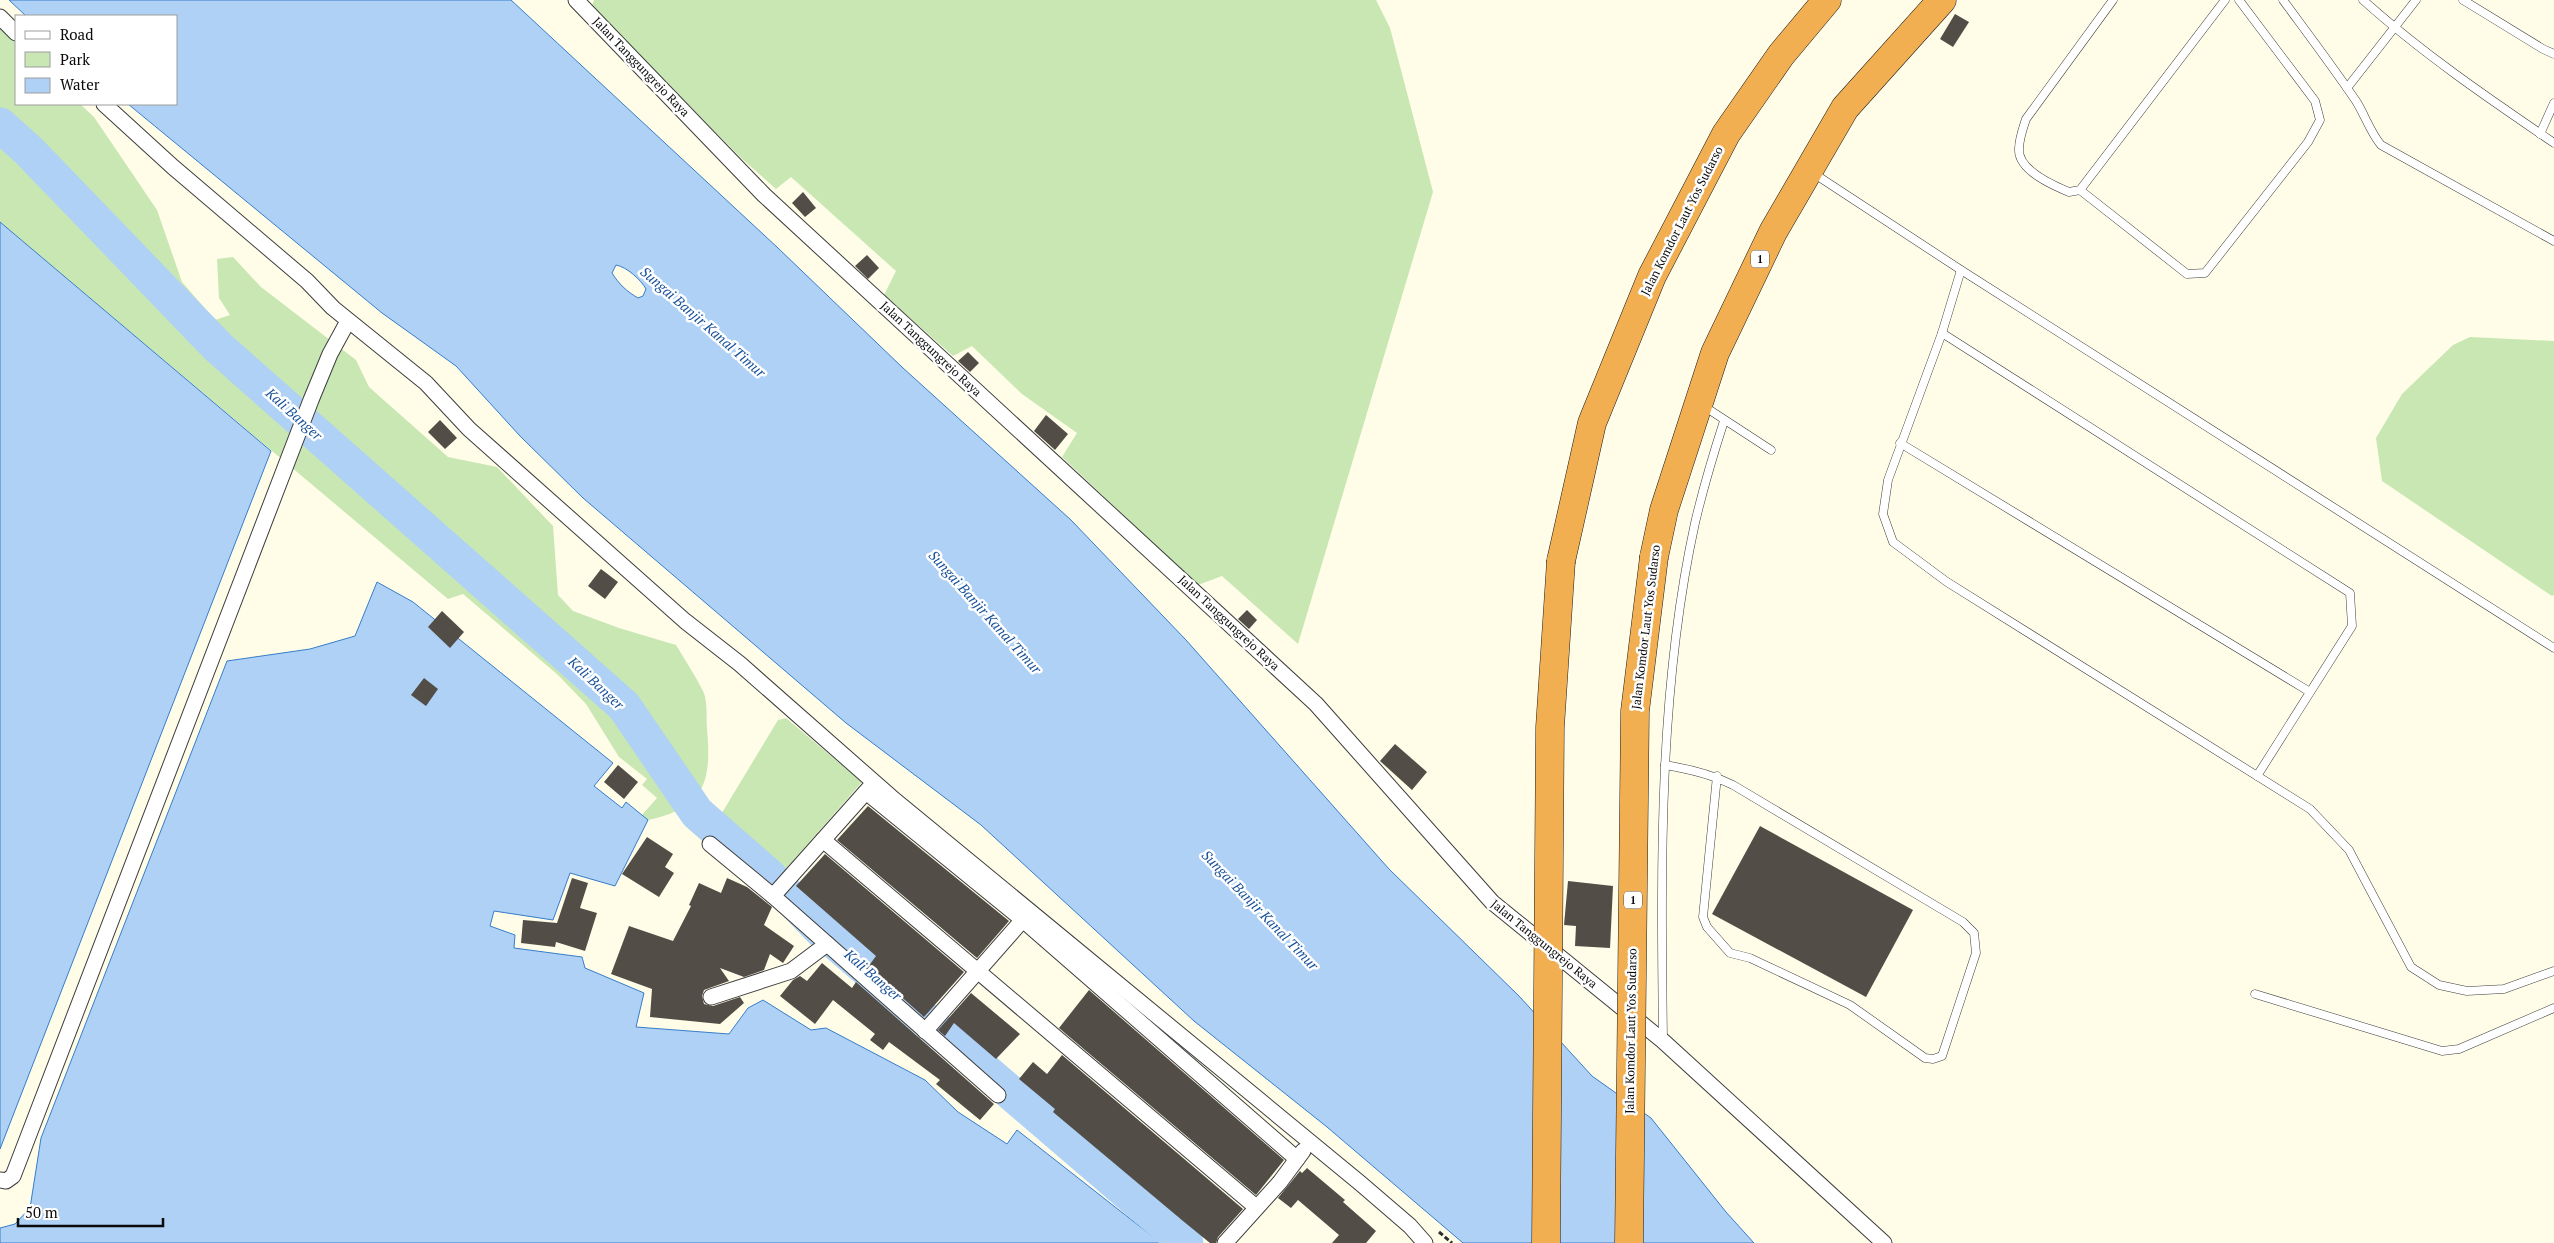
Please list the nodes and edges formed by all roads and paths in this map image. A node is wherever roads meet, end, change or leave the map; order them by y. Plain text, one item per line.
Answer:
1 (576, 0) edge
2 (1827, 0) edge
3 (1942, 0) edge
4 (2113, 0) edge
5 (2225, 0) edge
6 (2239, 0) edge
7 (2283, 0) edge
8 (2363, 0) edge
9 (2416, 0) edge
10 (2463, 0) edge
11 (0, 18) edge
12 (2395, 29) junction
13 (15, 32) edge
14 (2554, 54) edge
15 (2347, 88) junction
16 (2554, 103) edge
17 (105, 105) edge
18 (2540, 134) junction
19 (2554, 143) edge
20 (1809, 170) junction
21 (2080, 190) junction
22 (2554, 241) edge
23 (1961, 270) junction
24 (348, 321) junction
25 (1942, 333) junction
26 (1699, 402) junction
27 (1724, 421) junction
28 (1900, 444) junction
29 (1771, 450) dead end
30 (2554, 648) edge
31 (2310, 692) junction
32 (1665, 765) junction
33 (1717, 776) junction
34 (2257, 776) junction
35 (870, 788) junction
36 (823, 840) junction
37 (710, 844) dead end
38 (773, 896) junction
39 (1027, 916) junction
40 (828, 944) junction
41 (979, 971) junction
42 (2554, 971) edge
43 (2255, 994) dead end
44 (711, 997) dead end
45 (2554, 1008) edge
46 (925, 1031) junction
47 (1663, 1041) junction
48 (998, 1095) dead end
49 (1310, 1142) junction
50 (1297, 1159) junction
51 (0, 1180) edge
52 (1256, 1207) junction
53 (1225, 1243) edge
54 (1425, 1243) edge
55 (1546, 1243) edge
56 (1629, 1243) edge
57 (1884, 1243) edge

1 - 47 street, Jalan Tanggungrejo Raya
2 - 55 highway, Jalan Komdor Laut Yos Sudarso, bridge
3 - 20 highway, Jalan Komdor Laut Yos Sudarso / 1
4 - 21 lane
5 - 21 lane
6 - 21 lane
7 - 15 lane
8 - 12 lane
9 - 12 lane
10 - 14 lane
11 - 13 street
12 - 15 lane
12 - 18 lane
15 - 22 lane
16 - 18 lane
17 - 24 street
18 - 19 lane
20 - 23 lane
20 - 26 highway, Jalan Komdor Laut Yos Sudarso / 1
23 - 25 lane
23 - 30 lane
24 - 35 street
24 - 51 street
25 - 28 lane
25 - 31 lane
26 - 27 lane
26 - 56 highway, Jalan Komdor Laut Yos Sudarso / 1, bridge
27 - 29 lane
27 - 32 lane
28 - 31 lane
28 - 34 lane
31 - 34 lane
32 - 33 lane
32 - 47 lane
33 - 33 lane
34 - 42 lane
35 - 36 street
35 - 39 street
36 - 38 street
36 - 41 street
37 - 38 street
38 - 40 street
39 - 41 street
39 - 49 street
39 - 50 street
40 - 44 street
40 - 46 street
41 - 46 street
41 - 52 street
43 - 45 lane
46 - 48 street
47 - 57 street, Jalan Tanggungrejo Raya
49 - 50 street
49 - 54 street
50 - 52 street
52 - 53 street

